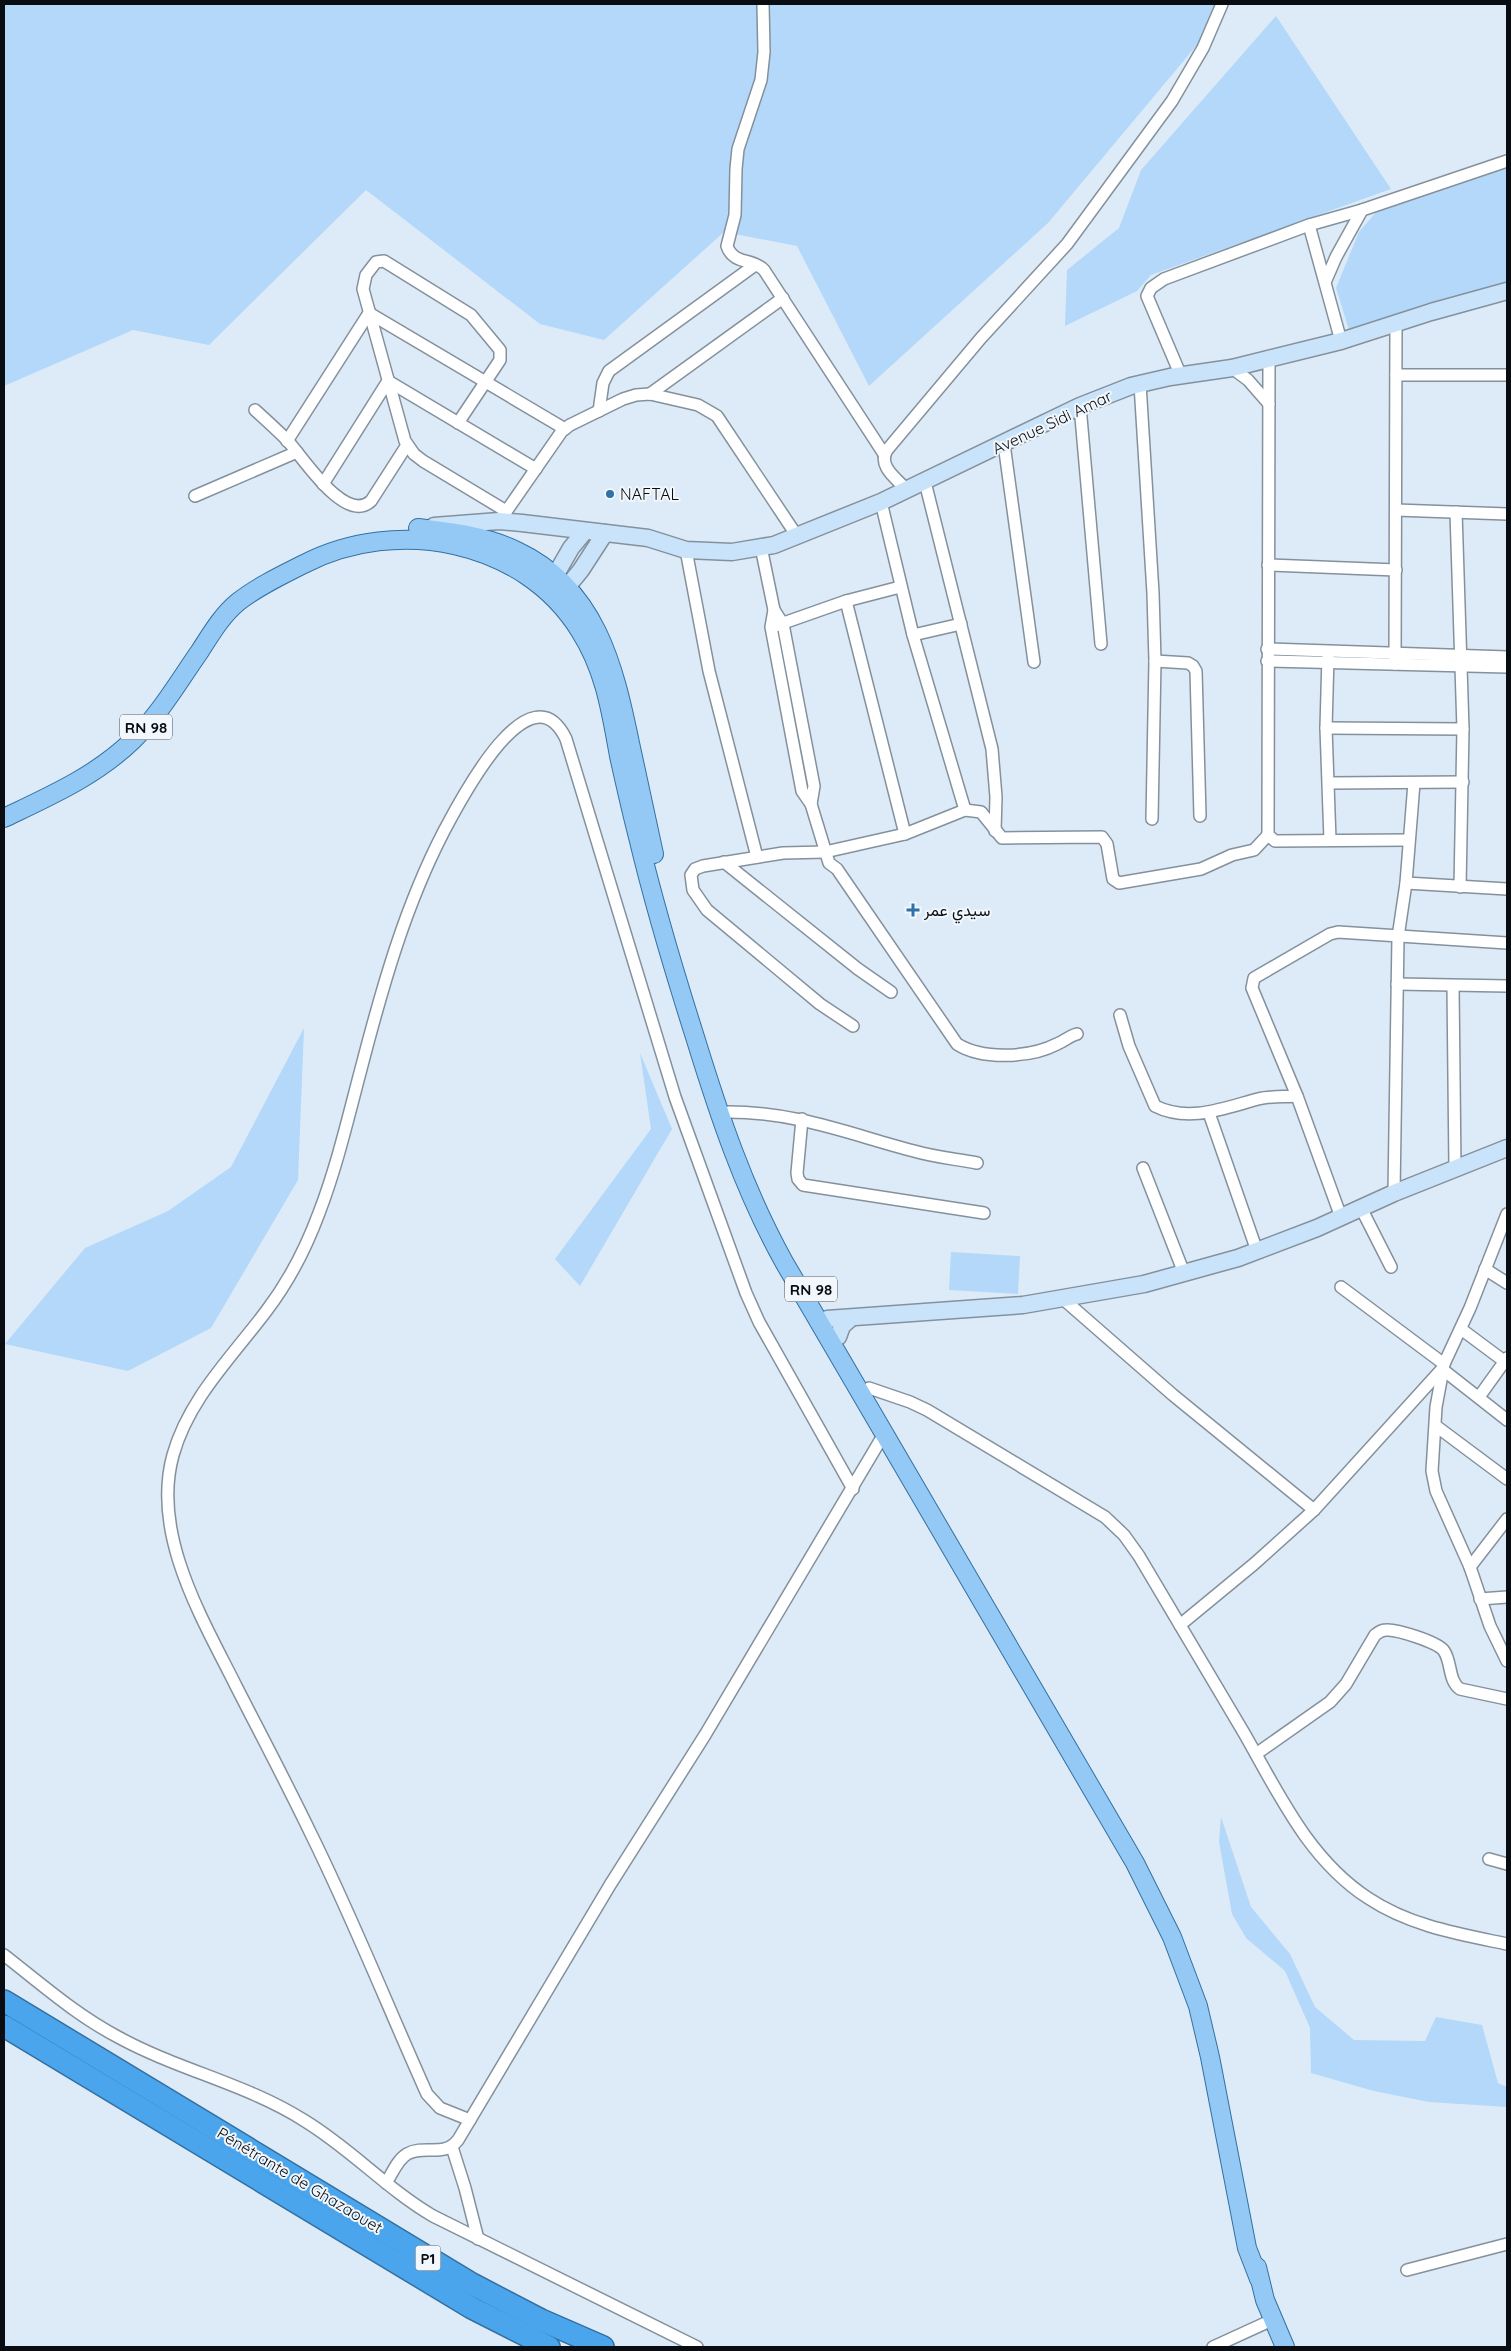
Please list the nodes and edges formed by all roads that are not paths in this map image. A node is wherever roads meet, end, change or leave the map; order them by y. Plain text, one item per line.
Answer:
1 (763, 4) edge
2 (1222, 4) edge
3 (1507, 161) edge
4 (1362, 210) junction
5 (1309, 225) junction
6 (756, 265) junction
7 (1326, 280) junction
8 (1507, 291) edge
9 (783, 298) junction
10 (370, 313) junction
11 (1396, 323) junction
12 (1341, 341) junction
13 (1269, 359) junction
14 (1232, 368) junction
15 (1507, 375) edge
16 (1181, 376) junction
17 (1396, 376) junction
18 (486, 381) junction
19 (388, 382) junction
20 (1140, 384) junction
21 (650, 394) junction
22 (1269, 404) junction
23 (1080, 406) junction
24 (255, 410) dead end
25 (599, 411) junction
26 (458, 423) junction
27 (565, 429) junction
28 (287, 441) junction
29 (1004, 444) junction
30 (407, 445) junction
31 (296, 452) junction
32 (884, 454) junction
33 (536, 470) junction
34 (925, 482) junction
35 (323, 484) junction
36 (907, 490) junction
37 (196, 496) dead end
38 (881, 502) junction
39 (1396, 510) junction
40 (1456, 512) junction
41 (1507, 514) edge
42 (503, 516) junction
43 (416, 528) junction
44 (585, 531) junction
45 (605, 533) junction
46 (797, 536) junction
47 (761, 547) junction
48 (686, 550) junction
49 (1268, 565) junction
50 (1396, 570) junction
51 (900, 587) junction
52 (556, 588) junction
53 (250, 594) junction
54 (846, 601) junction
55 (774, 610) junction
56 (782, 624) junction
57 (961, 624) junction
58 (771, 627) junction
59 (913, 635) junction
60 (1101, 644) dead end
61 (1328, 649) junction
62 (1395, 652) junction
63 (1461, 654) junction
64 (1267, 655) junction
65 (1507, 656) edge
66 (1155, 661) junction
67 (1034, 662) dead end
68 (1328, 662) junction
69 (1394, 664) junction
70 (1461, 666) junction
71 (1507, 667) edge
72 (1326, 728) junction
73 (1463, 729) junction
74 (1463, 782) junction
75 (1329, 783) junction
76 (1414, 783) junction
77 (811, 804) junction
78 (965, 810) junction
79 (1200, 816) dead end
80 (4, 818) edge
81 (1152, 819) dead end
82 (995, 831) junction
83 (905, 834) junction
84 (1268, 835) junction
85 (1330, 840) junction
86 (1408, 840) junction
87 (826, 852) junction
88 (757, 857) junction
89 (724, 862) junction
90 (1406, 883) junction
91 (1460, 887) junction
92 (1507, 889) edge
93 (1398, 937) junction
94 (1507, 943) edge
95 (1397, 984) junction
96 (1453, 986) junction
97 (1507, 986) edge
98 (891, 992) dead end
99 (1120, 1015) dead end
100 (853, 1026) dead end
101 (1077, 1034) dead end
102 (1297, 1096) junction
103 (728, 1112) junction
104 (1208, 1113) junction
105 (802, 1119) junction
106 (1507, 1148) edge
107 (977, 1163) dead end
108 (1143, 1168) dead end
109 (1455, 1169) junction
110 (1394, 1193) junction
111 (1361, 1208) junction
112 (984, 1213) dead end
113 (1507, 1214) edge
114 (1342, 1217) junction
115 (1503, 1235) edge
116 (1257, 1251) junction
117 (1391, 1267) dead end
118 (1485, 1269) junction
119 (1184, 1273) junction
120 (1507, 1283) edge
121 (1341, 1287) dead end
122 (1062, 1298) junction
123 (851, 1318) junction
124 (827, 1320) junction
125 (1461, 1329) junction
126 (838, 1337) junction
127 (1506, 1359) edge
128 (1443, 1366) junction
129 (869, 1388) junction
130 (1479, 1397) junction
131 (1507, 1420) edge
132 (1436, 1426) junction
133 (884, 1434) junction
134 (1507, 1479) edge
135 (853, 1489) junction
136 (1314, 1510) junction
137 (1507, 1519) edge
138 (1470, 1567) junction
139 (1507, 1597) edge
140 (1480, 1599) junction
141 (1180, 1625) junction
142 (1507, 1661) edge
143 (1507, 1700) edge
144 (1256, 1754) junction
145 (1489, 1860) dead end
146 (1507, 1864) edge
147 (1507, 1943) edge
148 (4, 1955) edge
149 (4, 2000) edge
150 (4, 2026) edge
151 (470, 2120) junction
152 (452, 2147) junction
153 (254, 2164) junction
154 (386, 2184) junction
155 (478, 2239) junction
156 (1507, 2244) edge
157 (1407, 2270) dead end
158 (1259, 2279) junction
159 (1272, 2320) junction
160 (549, 2347) edge
161 (603, 2347) edge
162 (696, 2347) edge
163 (1213, 2347) edge
164 (1285, 2347) edge

1 - 6 street
2 - 32 street
3 - 4 street
4 - 5 street
4 - 7 street
5 - 7 street
5 - 16 street
6 - 9 street
6 - 25 street
7 - 12 street
8 - 11 street, Avenue Sidi Amar
9 - 21 street
9 - 32 street
10 - 18 street
10 - 18 street
10 - 19 street
10 - 28 street
11 - 12 street, Avenue Sidi Amar
11 - 17 street
12 - 13 street, Avenue Sidi Amar
13 - 14 street, Avenue Sidi Amar
13 - 22 street
14 - 16 street, Avenue Sidi Amar
14 - 22 street
15 - 17 street
16 - 20 street, Avenue Sidi Amar
17 - 39 street
18 - 26 street
18 - 27 street
19 - 26 street
19 - 30 street
19 - 35 street
20 - 23 street, Avenue Sidi Amar
20 - 66 street
21 - 25 street
21 - 46 street
22 - 49 street
23 - 29 street, Avenue Sidi Amar
23 - 60 street
24 - 28 street
25 - 27 street
26 - 33 street
27 - 33 street
28 - 31 street
29 - 34 street, Avenue Sidi Amar
29 - 67 street
30 - 35 street
30 - 42 street
31 - 35 street
31 - 37 street
32 - 36 street
33 - 42 street
34 - 36 street, Avenue Sidi Amar
34 - 57 street
36 - 38 street, Avenue Sidi Amar
38 - 46 street, Avenue Sidi Amar
38 - 51 street
39 - 40 street
39 - 50 street
40 - 41 street
40 - 63 street
42 - 43 street, Avenue Sidi Amar
42 - 44 street, Avenue Sidi Amar
43 - 52 main road, RN 98
43 - 53 main road, RN 98
44 - 45 street, Avenue Sidi Amar
44 - 52 street
45 - 48 street, Avenue Sidi Amar
45 - 52 street
46 - 47 street, Avenue Sidi Amar
47 - 48 street, Avenue Sidi Amar
47 - 55 street
48 - 88 street
49 - 50 street
49 - 64 street
50 - 62 street
51 - 54 street
51 - 59 street
52 - 53 main road, RN 98
52 - 103 main road, RN 98
52 - 133 main road, RN 98
53 - 80 main road, RN 98
54 - 56 street
54 - 83 street
55 - 56 street
55 - 58 street
56 - 58 street
56 - 77 street
57 - 59 street
57 - 82 street
58 - 77 street
59 - 78 street
61 - 62 street
61 - 64 street
61 - 68 street
62 - 63 street
62 - 69 street
63 - 65 street
63 - 70 street
64 - 68 street
64 - 84 street
66 - 79 street
66 - 81 street
68 - 69 street
68 - 72 street
69 - 70 street
70 - 71 street
70 - 73 street
72 - 73 street
72 - 75 street
73 - 74 street
74 - 76 street
74 - 91 street
75 - 76 street
75 - 85 street
76 - 86 street
77 - 87 street
78 - 82 street
78 - 83 street
82 - 84 street
83 - 87 street
84 - 85 street
85 - 86 street
86 - 90 street
87 - 88 street
87 - 101 street
88 - 89 street
89 - 98 street
89 - 100 street
90 - 91 street
90 - 93 street
91 - 92 street
93 - 94 street
93 - 95 street
93 - 102 street
95 - 96 street
95 - 110 street
96 - 97 street
96 - 109 street
99 - 104 street
102 - 104 street
102 - 114 street
103 - 105 street
103 - 124 main road, RN 98
104 - 116 street
105 - 107 street
105 - 112 street
106 - 109 street
108 - 119 street
109 - 110 street
110 - 111 street
111 - 114 street
111 - 117 street
113 - 115 street
114 - 116 street
115 - 118 street
116 - 119 street
118 - 120 street
118 - 125 street
119 - 122 street
121 - 128 street
122 - 123 street
122 - 136 street
123 - 124 street
123 - 126 street
124 - 126 main road, RN 98
125 - 127 street
125 - 128 street
126 - 129 main road, RN 98
127 - 130 street
128 - 130 street
128 - 132 street
128 - 136 street
129 - 141 street
129 - 158 main road, RN 98
130 - 131 street
132 - 134 street
132 - 138 street
133 - 135 street
133 - 158 main road, RN 98
135 - 151 street
135 - 151 street
136 - 141 street
137 - 138 street
138 - 140 street
139 - 140 street
140 - 142 street
141 - 144 street
143 - 144 street
144 - 147 street
145 - 146 street
148 - 154 street
149 - 153 highway, Pénétrante de Ghazaouet / P1
150 - 153 highway, Pénétrante de Ghazaouet / P1
151 - 152 street
152 - 154 street
152 - 155 street
153 - 160 highway, Pénétrante de Ghazaouet / P1
153 - 161 highway, Pénétrante de Ghazaouet / P1
154 - 155 street
155 - 162 street
156 - 157 street
158 - 159 main road, RN 98
159 - 163 street
159 - 164 main road, RN 98

